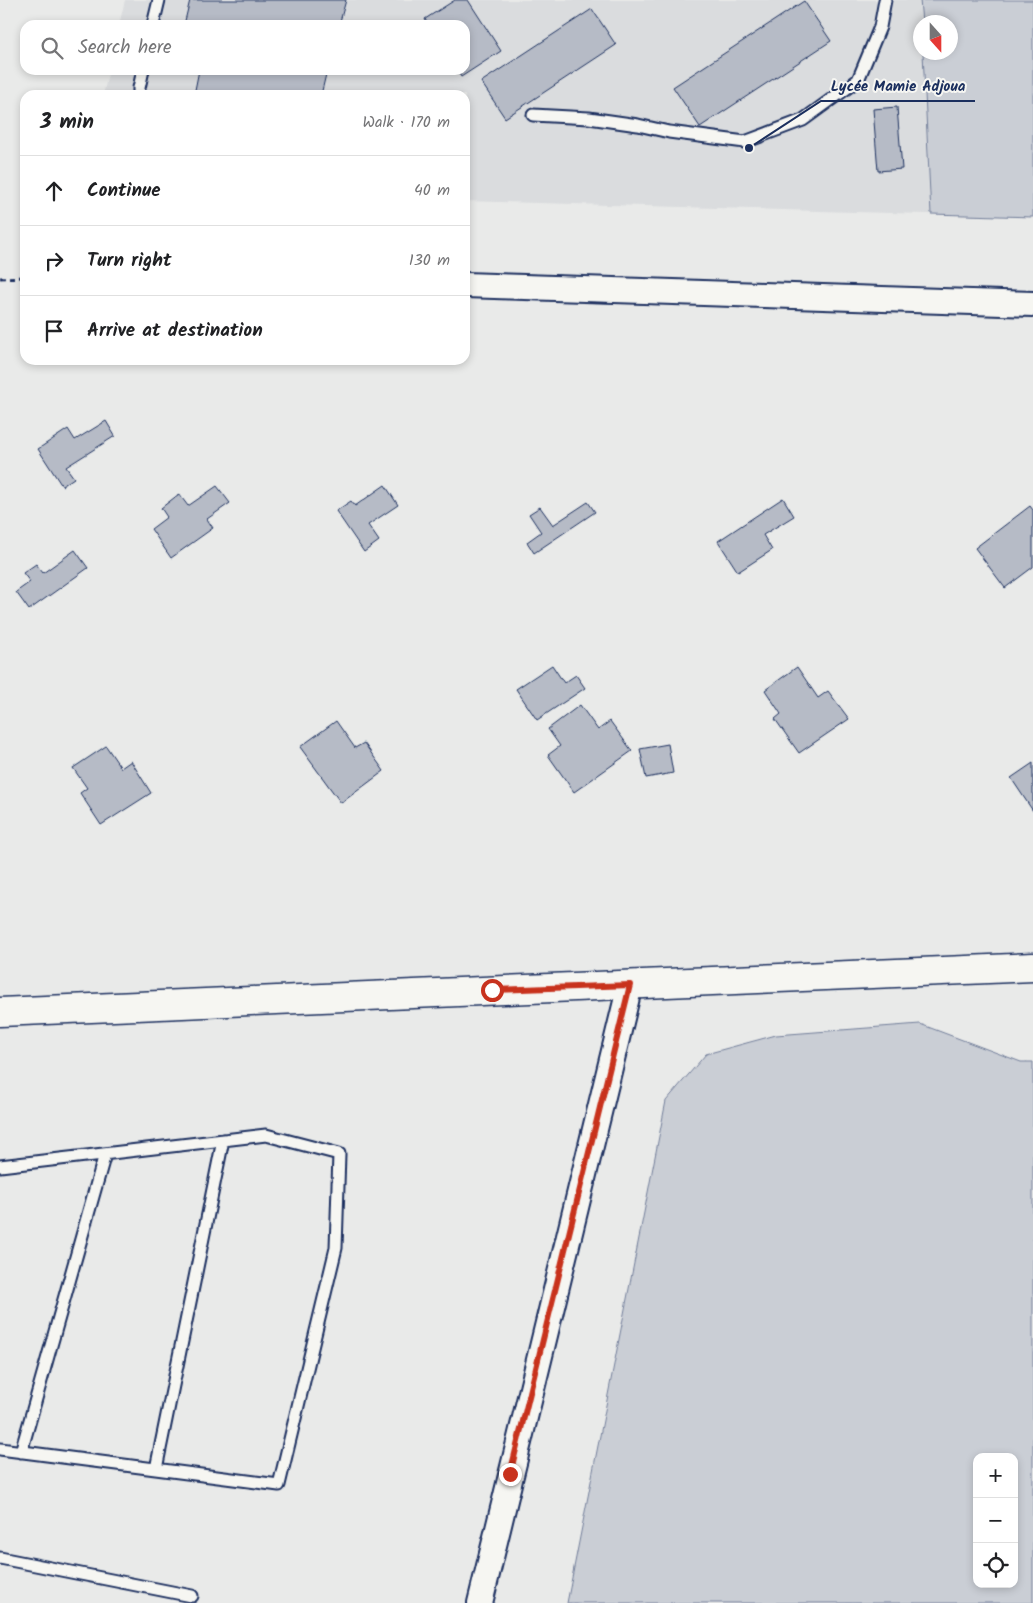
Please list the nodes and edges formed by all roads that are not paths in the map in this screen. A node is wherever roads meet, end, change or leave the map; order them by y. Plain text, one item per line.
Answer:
1 (159, 0) edge
2 (885, 0) edge
3 (154, 20) edge
4 (142, 75) edge
5 (140, 90) edge
6 (533, 115) dead end
7 (470, 285) edge
8 (1033, 304) edge
9 (1033, 967) edge
10 (630, 985) junction
11 (0, 1012) edge
12 (223, 1140) junction
13 (105, 1154) junction
14 (0, 1166) edge
15 (0, 1449) edge
16 (21, 1452) junction
17 (156, 1469) junction
18 (0, 1558) edge
19 (192, 1596) dead end
20 (480, 1603) edge

1 - 3 lane
2 - 6 lane
4 - 5 lane
7 - 8 street
9 - 10 street
10 - 11 street
10 - 20 street
12 - 13 lane
12 - 17 lane
12 - 17 lane
13 - 14 lane
13 - 16 lane
15 - 16 lane
16 - 17 lane
18 - 19 lane

